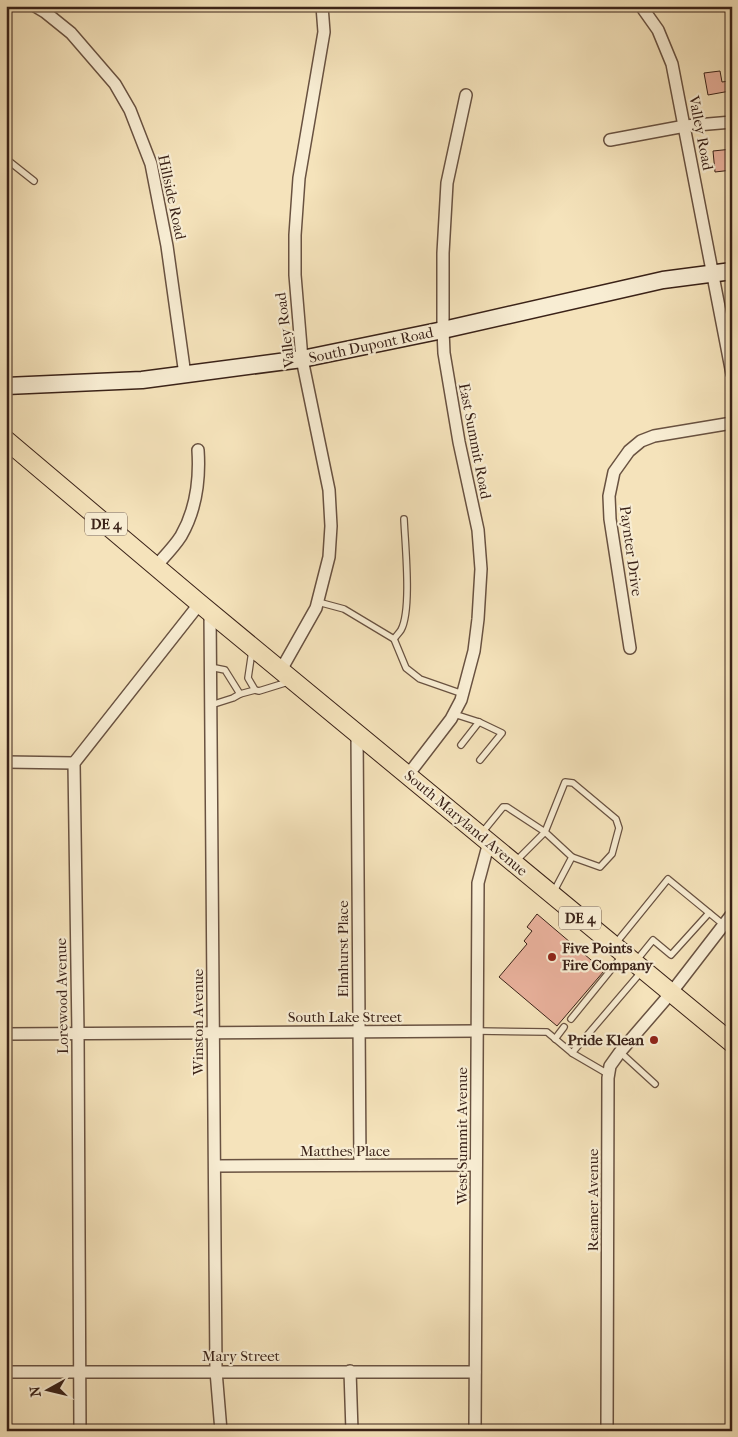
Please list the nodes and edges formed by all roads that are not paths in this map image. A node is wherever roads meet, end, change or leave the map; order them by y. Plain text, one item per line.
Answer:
1 (35, 6) edge
2 (322, 6) edge
3 (641, 6) edge
4 (466, 95) dead end
5 (732, 122) edge
6 (685, 126) junction
7 (610, 140) dead end
8 (6, 162) edge
9 (34, 181) dead end
10 (732, 271) edge
11 (713, 273) junction
12 (442, 330) junction
13 (302, 359) junction
14 (732, 374) edge
15 (186, 375) junction
16 (6, 386) edge
17 (732, 422) edge
18 (8, 446) edge
19 (198, 450) dead end
20 (404, 519) dead end
21 (156, 566) junction
22 (318, 602) junction
23 (205, 608) junction
24 (394, 639) junction
25 (252, 647) junction
26 (630, 648) dead end
27 (210, 667) junction
28 (288, 676) junction
29 (255, 690) junction
30 (240, 694) junction
31 (463, 694) junction
32 (211, 705) junction
33 (454, 714) junction
34 (479, 722) junction
35 (357, 732) junction
36 (461, 745) dead end
37 (480, 760) dead end
38 (6, 762) edge
39 (74, 762) junction
40 (408, 775) junction
41 (545, 832) junction
42 (484, 838) junction
43 (572, 857) junction
44 (514, 863) junction
45 (552, 895) junction
46 (709, 913) junction
47 (732, 914) edge
48 (724, 925) junction
49 (629, 958) junction
50 (671, 993) junction
51 (571, 1019) dead end
52 (564, 1027) dead end
53 (477, 1031) junction
54 (359, 1032) junction
55 (213, 1033) junction
56 (6, 1034) edge
57 (78, 1034) junction
58 (555, 1038) junction
59 (732, 1043) edge
60 (620, 1052) junction
61 (572, 1053) junction
62 (608, 1074) junction
63 (655, 1084) dead end
64 (476, 1165) junction
65 (215, 1166) junction
66 (360, 1166) junction
67 (216, 1371) junction
68 (6, 1372) edge
69 (80, 1372) junction
70 (350, 1372) junction
71 (475, 1372) junction
72 (80, 1431) edge
73 (220, 1431) edge
74 (352, 1431) edge
75 (475, 1431) edge
76 (607, 1431) edge

1 - 15 street, Hillside Road
2 - 13 street, Valley Road
3 - 6 street, Valley Road
4 - 12 street, East Summit Road
5 - 6 street
6 - 7 street
6 - 11 street, Valley Road
8 - 9 lane
10 - 11 street, South Dupont Road
11 - 12 street, South Dupont Road
11 - 14 street, Valley Road
12 - 13 street, South Dupont Road
12 - 31 street, East Summit Road
13 - 15 street, South Dupont Road
13 - 22 street, Valley Road
15 - 16 street, South Dupont Road
17 - 26 street, Paynter Drive
18 - 21 main road, DE 4
19 - 21 street
20 - 24 lane
21 - 23 main road, DE 4
22 - 24 lane
22 - 28 street, Valley Road
23 - 25 main road, South Maryland Avenue / DE 4
23 - 27 street, Winston Avenue
23 - 39 street
24 - 31 lane
25 - 28 main road, South Maryland Avenue / DE 4
25 - 29 lane
27 - 30 lane
27 - 32 street, Winston Avenue
28 - 29 lane
28 - 35 main road, South Maryland Avenue / DE 4
29 - 30 lane
30 - 32 lane
31 - 33 street, East Summit Road
32 - 55 street, Winston Avenue
33 - 34 lane
33 - 40 street, East Summit Road
34 - 36 lane
34 - 37 lane
35 - 40 main road, South Maryland Avenue / DE 4
35 - 54 street, Elmhurst Place
38 - 39 street
39 - 57 street, Lorewood Avenue
40 - 42 main road, South Maryland Avenue / DE 4
41 - 42 lane
41 - 43 lane
41 - 43 lane
41 - 44 lane
42 - 44 main road, South Maryland Avenue / DE 4
42 - 53 street, West Summit Avenue
43 - 45 lane
44 - 45 main road, South Maryland Avenue / DE 4
45 - 49 main road, South Maryland Avenue / DE 4
46 - 48 lane
46 - 49 lane
46 - 49 lane
47 - 48 street, Reamer Avenue
48 - 50 street, Reamer Avenue
49 - 50 main road, South Maryland Avenue / DE 4
49 - 51 lane
49 - 61 lane
50 - 59 main road, South Maryland Avenue / DE 4
50 - 60 street, Reamer Avenue
52 - 58 lane
53 - 54 street, South Lake Street
53 - 58 lane
53 - 64 street, West Summit Avenue
54 - 55 street, South Lake Street
54 - 66 street, Elmhurst Place
55 - 57 street, South Lake Street
55 - 65 street, Winston Avenue
56 - 57 street, South Lake Street
57 - 69 street, Lorewood Avenue
58 - 61 lane
60 - 62 street, Reamer Avenue
60 - 63 lane
61 - 62 lane
62 - 76 street, Reamer Avenue
64 - 66 street, Matthes Place
64 - 71 street, West Summit Avenue
65 - 66 street, Matthes Place
65 - 67 street, Winston Avenue
67 - 69 street, Mary Street
67 - 70 street, Mary Street
67 - 73 street, Winston Avenue
68 - 69 street, Mary Street
69 - 72 street, Lorewood Avenue
70 - 71 street, Mary Street
70 - 74 street
71 - 75 street, West Summit Avenue

